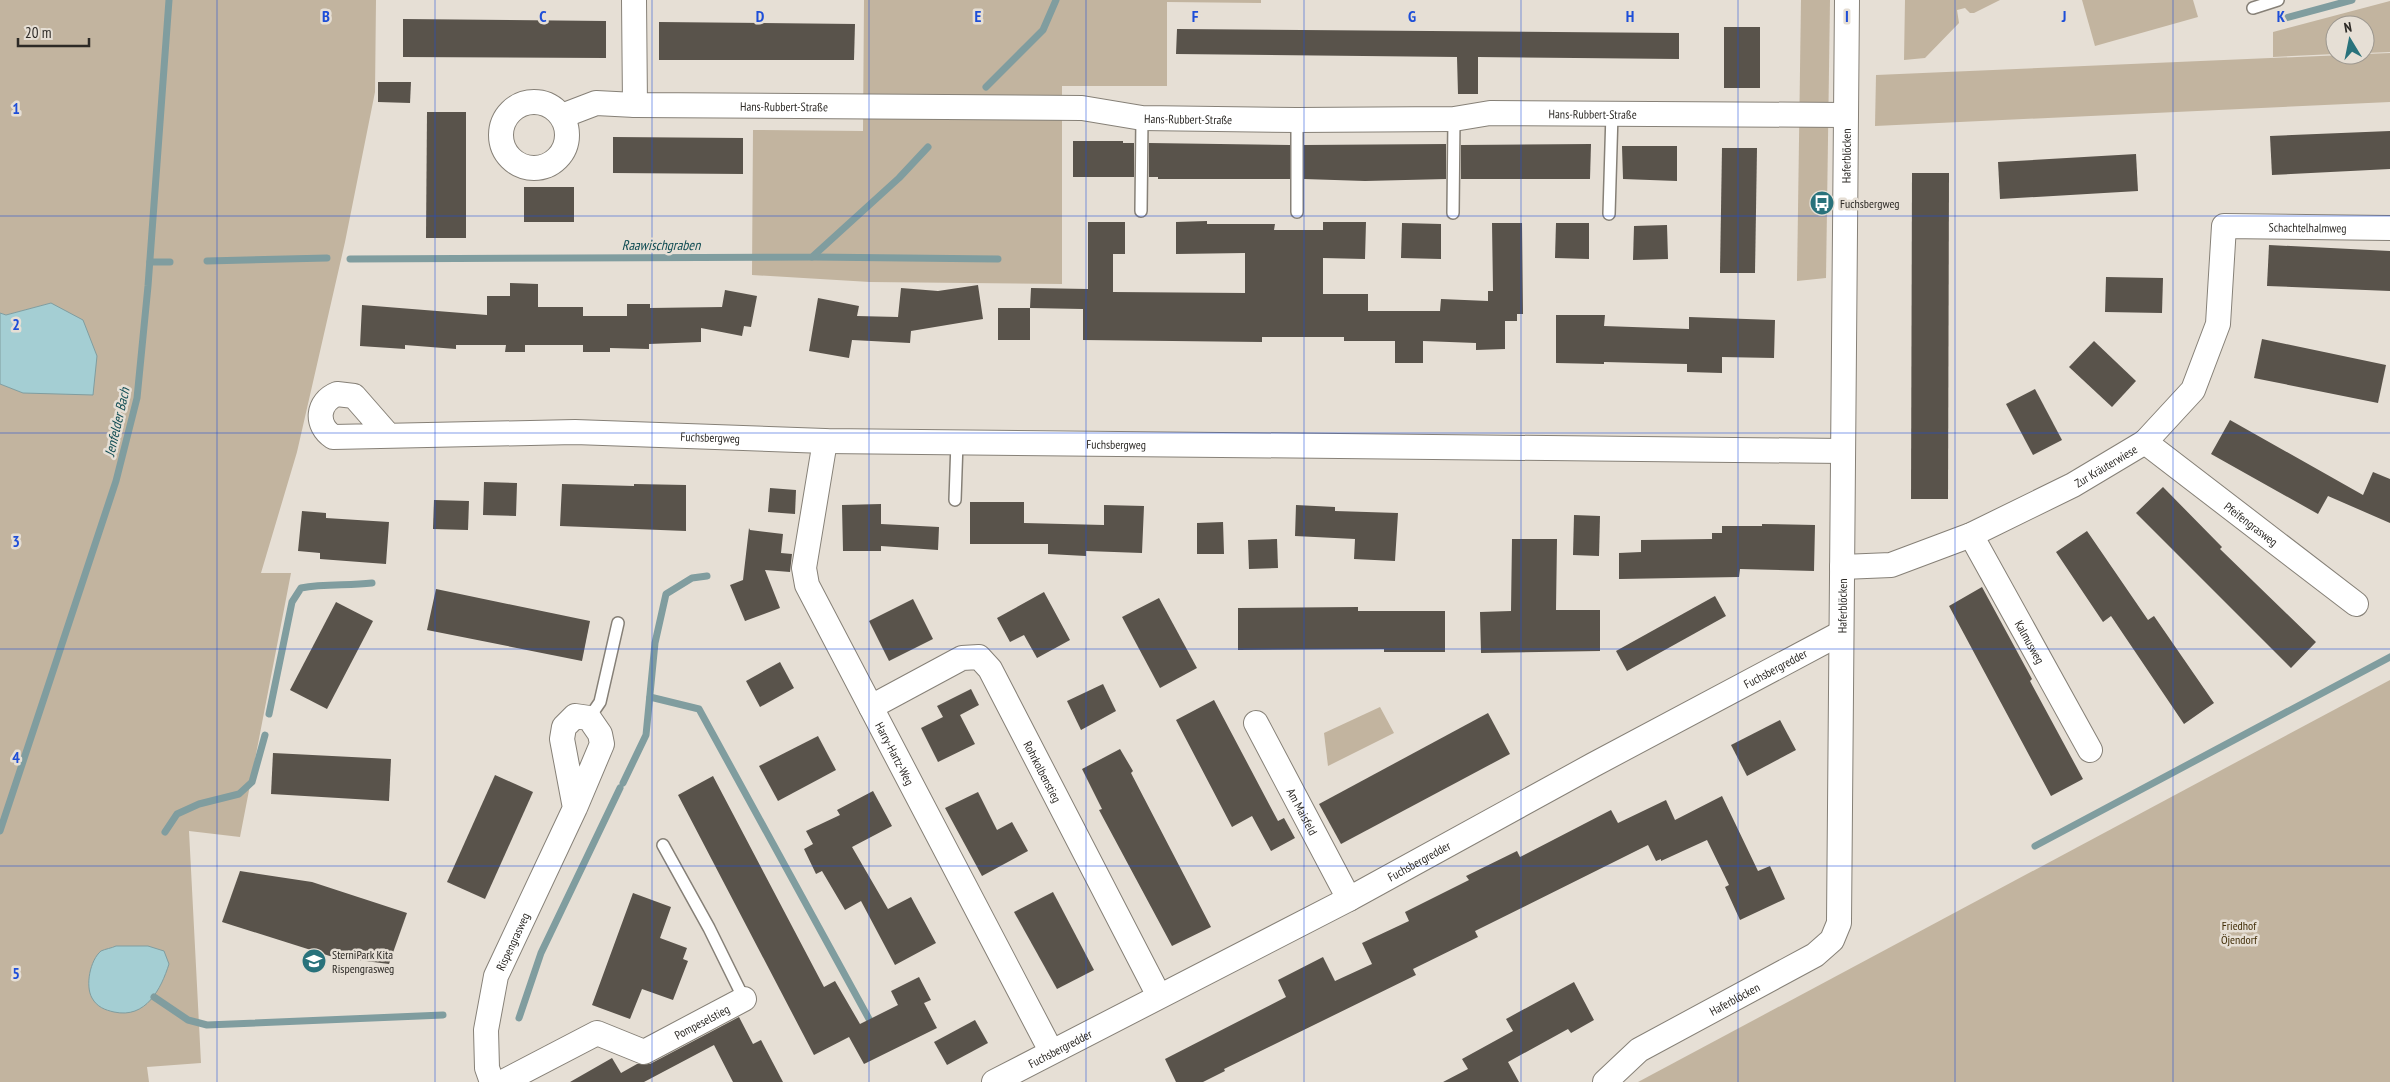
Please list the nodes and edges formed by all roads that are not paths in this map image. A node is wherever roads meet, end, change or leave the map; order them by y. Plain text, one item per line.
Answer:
1 (634, 0) edge
2 (1847, 0) edge
3 (2278, 0) edge
4 (2253, 8) dead end
5 (635, 105) junction
6 (1612, 113) junction
7 (1845, 115) junction
8 (562, 116) dead end
9 (1142, 118) junction
10 (1454, 119) junction
11 (1297, 120) junction
12 (1141, 211) dead end
13 (1297, 212) dead end
14 (1453, 213) dead end
15 (1609, 214) dead end
16 (2224, 226) joint
17 (2390, 228) edge
18 (389, 436) dead end
19 (825, 441) junction
20 (957, 442) junction
21 (2145, 442) junction
22 (1843, 451) junction
23 (955, 500) dead end
24 (1971, 535) junction
25 (1842, 566) junction
26 (2356, 604) dead end
27 (618, 623) dead end
28 (1840, 632) junction
29 (871, 707) junction
30 (589, 718) junction
31 (1256, 723) dead end
32 (2090, 750) dead end
33 (575, 808) junction
34 (663, 845) dead end
35 (1349, 899) junction
36 (1159, 996) junction
37 (744, 999) joint
38 (1051, 1051) junction
39 (492, 1082) edge
40 (502, 1082) edge
41 (994, 1082) edge
42 (1604, 1082) edge

1 - 5 street
2 - 7 street, Haferblöcken
3 - 4 lane
5 - 8 street, Hans-Rubbert-Straße
5 - 9 street, Hans-Rubbert-Straße
6 - 7 street, Hans-Rubbert-Straße
6 - 10 street, Hans-Rubbert-Straße
6 - 15 lane
7 - 22 street, Haferblöcken
9 - 11 street, Hans-Rubbert-Straße
9 - 12 lane
10 - 11 street, Hans-Rubbert-Straße
10 - 14 lane
11 - 13 lane
16 - 17 street, Schachtelhalmweg
16 - 21 street, Zur Kräuterwiese
18 - 19 street, Fuchsbergweg
19 - 20 street, Fuchsbergweg
19 - 29 street, Harry-Hartz-Weg
20 - 22 street, Fuchsbergweg
20 - 23 lane
21 - 24 street, Zur Kräuterwiese
21 - 26 street, Pfeifengrasweg
22 - 25 street, Haferblöcken
24 - 25 street, Zur Kräuterwiese
24 - 32 street, Kalmusweg
25 - 28 street, Haferblöcken
27 - 30 lane
28 - 35 street, Fuchsbergredder
28 - 42 street, Haferblöcken
29 - 36 street, Rohrkolbenstieg
29 - 38 street, Harry-Hartz-Weg
30 - 33 street, Rispengrasweg
30 - 33 street
31 - 35 street, Am Maisfeld
33 - 39 street, Rispengrasweg
34 - 37 lane, Pompeselstieg
35 - 36 street, Fuchsbergredder
36 - 38 street, Fuchsbergredder
37 - 40 street, Pompeselstieg
38 - 41 street, Fuchsbergredder

